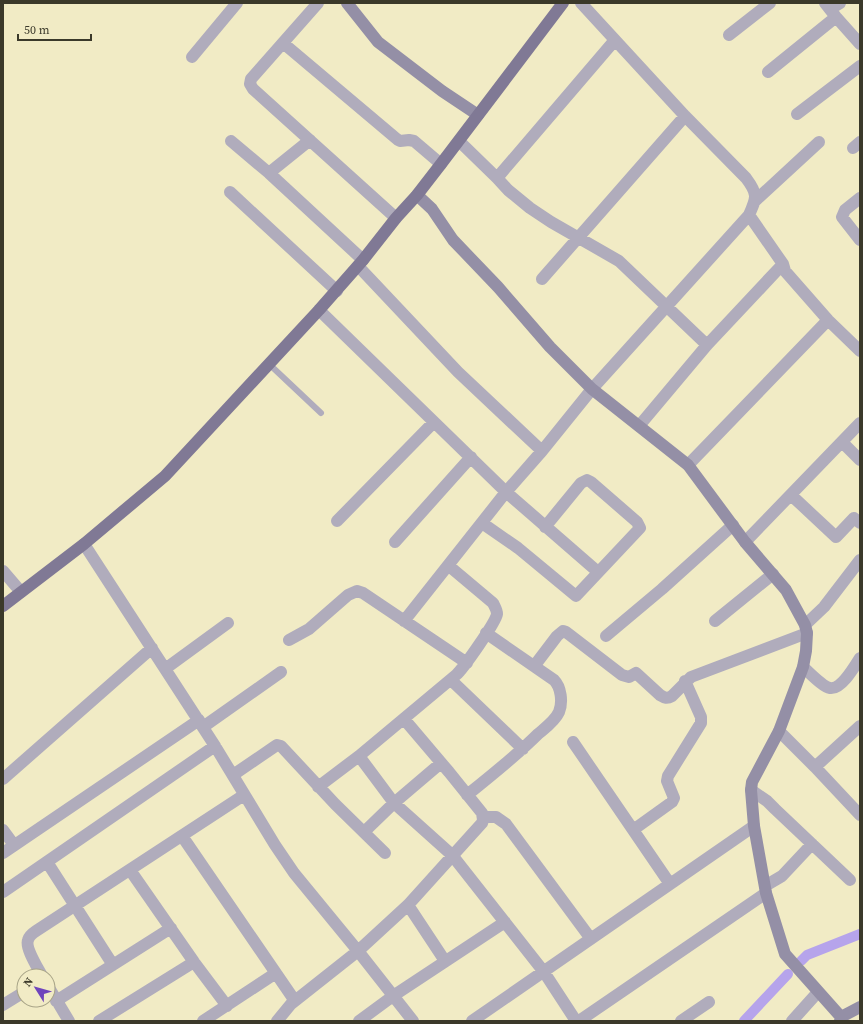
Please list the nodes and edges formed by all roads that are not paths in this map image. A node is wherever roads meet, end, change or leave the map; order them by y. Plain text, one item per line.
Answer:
1 (237, 3) edge
2 (318, 3) edge
3 (346, 3) edge
4 (563, 3) edge
5 (581, 3) edge
6 (770, 3) edge
7 (833, 8) edge
8 (729, 35) dead end
9 (615, 40) junction
10 (283, 43) junction
11 (860, 44) edge
12 (192, 57) dead end
13 (860, 66) edge
14 (768, 72) dead end
15 (797, 114) dead end
16 (478, 115) junction
17 (685, 116) junction
18 (310, 140) junction
19 (231, 141) dead end
20 (458, 141) junction
21 (819, 142) dead end
22 (441, 164) junction
23 (270, 173) junction
24 (498, 178) junction
25 (230, 192) dead end
26 (418, 195) junction
27 (860, 198) edge
28 (755, 201) junction
29 (749, 215) junction
30 (396, 218) junction
31 (578, 238) junction
32 (860, 240) edge
33 (361, 263) junction
34 (783, 264) junction
35 (542, 280) dead end
36 (337, 291) junction
37 (666, 306) junction
38 (319, 310) junction
39 (828, 320) junction
40 (708, 345) junction
41 (860, 352) edge
42 (269, 364) junction
43 (592, 389) junction
44 (321, 413) dead end
45 (434, 422) junction
46 (860, 423) edge
47 (639, 426) junction
48 (842, 442) junction
49 (542, 451) junction
50 (471, 457) junction
51 (860, 460) edge
52 (688, 465) junction
53 (506, 492) junction
54 (791, 495) junction
55 (337, 521) dead end
56 (482, 523) junction
57 (860, 523) edge
58 (732, 525) junction
59 (545, 527) junction
60 (395, 542) dead end
61 (745, 542) junction
62 (84, 544) junction
63 (860, 560) edge
64 (449, 566) junction
65 (3, 571) edge
66 (598, 572) junction
67 (773, 574) junction
68 (21, 592) junction
69 (3, 606) edge
70 (404, 621) junction
71 (715, 621) dead end
72 (228, 624) dead end
73 (806, 629) junction
74 (486, 633) junction
75 (606, 636) dead end
76 (289, 640) dead end
77 (152, 648) junction
78 (860, 658) edge
79 (466, 663) junction
80 (535, 665) junction
81 (803, 667) junction
82 (165, 669) junction
83 (281, 672) dead end
84 (450, 680) junction
85 (685, 681) junction
86 (404, 719) junction
87 (201, 723) junction
88 (860, 726) edge
89 (779, 731) junction
90 (573, 742) dead end
91 (215, 746) junction
92 (523, 749) junction
93 (359, 756) junction
94 (441, 763) junction
95 (815, 767) junction
96 (233, 775) junction
97 (3, 778) edge
98 (318, 787) junction
99 (751, 790) junction
100 (244, 795) junction
101 (467, 795) junction
102 (394, 803) junction
103 (858, 810) edge
104 (483, 817) junction
105 (754, 826) junction
106 (3, 830) edge
107 (633, 830) junction
108 (364, 832) junction
109 (182, 836) junction
110 (812, 844) junction
111 (14, 845) junction
112 (3, 853) edge
113 (385, 853) dead end
114 (452, 856) junction
115 (47, 862) junction
116 (130, 870) junction
117 (850, 880) dead end
118 (670, 884) junction
119 (765, 890) junction
120 (3, 892) edge
121 (408, 905) junction
122 (76, 906) junction
123 (505, 922) junction
124 (170, 928) junction
125 (590, 939) junction
126 (358, 952) junction
127 (445, 961) junction
128 (194, 962) junction
129 (113, 965) junction
130 (38, 968) edge
131 (544, 972) junction
132 (276, 973) junction
133 (818, 992) junction
134 (393, 996) junction
135 (16, 997) edge
136 (56, 1001) joint
137 (295, 1001) junction
138 (709, 1002) dead end
139 (3, 1005) edge
140 (227, 1006) junction
141 (860, 1006) edge
142 (840, 1019) edge
143 (69, 1021) edge
144 (99, 1021) edge
145 (203, 1021) edge
146 (277, 1021) edge
147 (359, 1021) edge
148 (413, 1021) edge
149 (472, 1021) edge
150 (576, 1021) edge
151 (579, 1021) edge
152 (681, 1021) edge
153 (792, 1021) edge

1 - 12 street
2 - 10 street
3 - 16 street
4 - 16 main road
5 - 9 street
6 - 8 street
7 - 11 street
7 - 14 street
9 - 17 street
9 - 24 street
10 - 18 street
10 - 22 street
13 - 15 street
16 - 20 main road
17 - 28 street
17 - 31 street
18 - 23 street
18 - 30 street
19 - 23 street
20 - 22 main road
20 - 24 street
21 - 28 street
22 - 26 main road
23 - 33 street
24 - 31 street
25 - 36 street
26 - 30 main road
26 - 43 street
27 - 32 street
28 - 29 street
29 - 34 street
29 - 37 street
30 - 33 main road
31 - 35 street
31 - 37 street
33 - 36 main road
33 - 49 street
34 - 39 street
34 - 40 street
36 - 38 main road
37 - 40 street
37 - 43 street
38 - 42 main road
38 - 45 street
39 - 41 street
39 - 52 street
40 - 47 street
42 - 44 lane
42 - 62 main road
43 - 47 street
43 - 49 street
45 - 50 street
45 - 55 street
46 - 48 street
47 - 52 street
48 - 51 street
48 - 54 street
49 - 53 street
50 - 53 street
50 - 60 street
52 - 58 street
53 - 56 street
53 - 59 street
54 - 57 street
54 - 61 street
56 - 64 street
56 - 66 street
58 - 61 street
58 - 75 street
59 - 66 street
59 - 66 street
61 - 67 street
62 - 68 main road
62 - 77 street
63 - 73 street
64 - 70 street
64 - 74 street
65 - 68 street
67 - 71 street
67 - 73 street
68 - 69 main road
70 - 76 street
70 - 79 street
72 - 82 street
73 - 81 street
73 - 85 street
74 - 79 street
74 - 80 street
77 - 82 street
77 - 97 street
78 - 81 street
79 - 84 street
80 - 85 street
80 - 92 street
81 - 89 street
82 - 87 street
83 - 87 street
84 - 86 street
84 - 92 street
85 - 107 street
86 - 93 street
86 - 94 street
87 - 91 street
87 - 111 street
88 - 95 street
89 - 95 street
89 - 99 street
90 - 107 street
91 - 96 street
91 - 115 street
92 - 101 street
93 - 98 street
93 - 102 street
94 - 101 street
94 - 102 street
95 - 103 street
96 - 98 street
96 - 100 street
98 - 108 street
99 - 105 street
99 - 110 street
100 - 109 street
100 - 126 street
101 - 104 street
102 - 108 street
102 - 114 street
104 - 114 street
104 - 125 street
105 - 118 street
105 - 119 street
106 - 111 street
107 - 118 street
108 - 113 street
109 - 116 street
109 - 132 street
110 - 117 street
110 - 119 street
111 - 112 street
114 - 121 street
114 - 123 street
115 - 120 street
115 - 122 street
116 - 122 street
116 - 124 street
118 - 125 street
119 - 133 street
119 - 151 street
121 - 126 street
121 - 127 street
122 - 129 street
122 - 130 street
123 - 127 street
123 - 131 street
124 - 128 street
124 - 129 street
125 - 131 street
126 - 134 street
126 - 137 street
127 - 134 street
128 - 140 street
128 - 144 street
129 - 136 street
131 - 149 street
131 - 150 street
132 - 137 street
132 - 140 street
133 - 142 street
133 - 153 street
134 - 147 street
134 - 148 street
135 - 139 street
136 - 143 street
137 - 146 street
138 - 152 street
140 - 145 street
141 - 142 street

